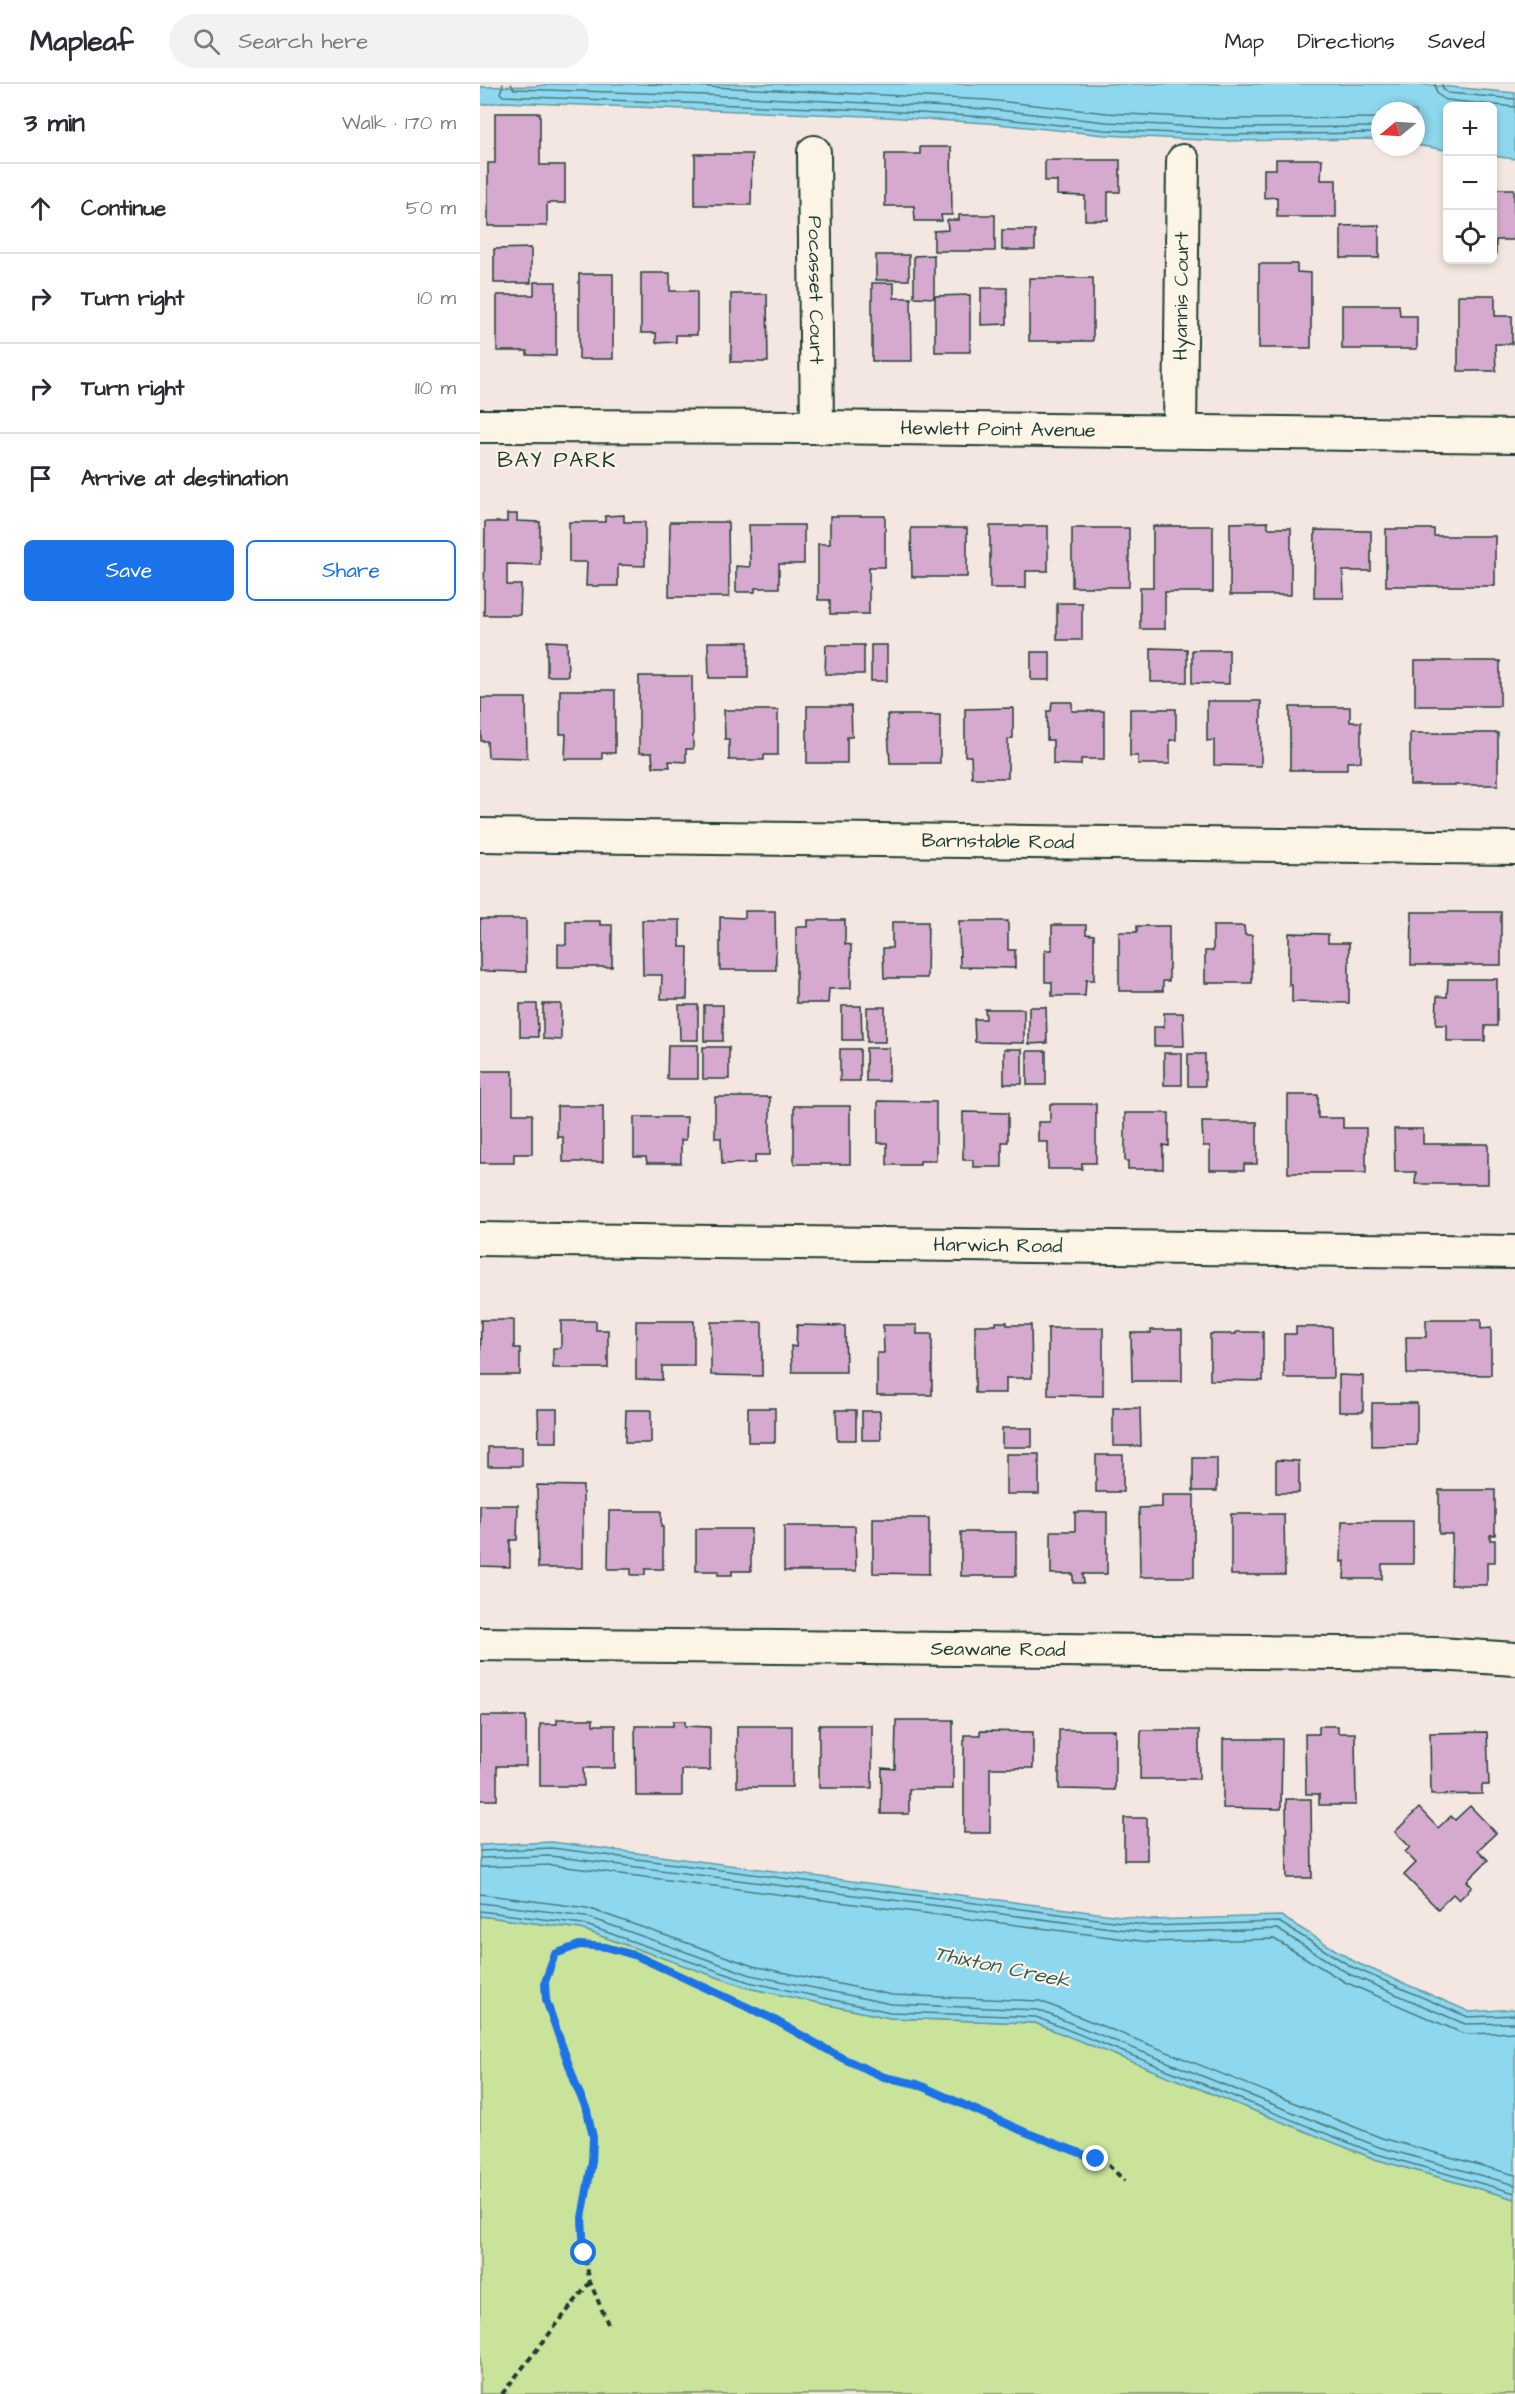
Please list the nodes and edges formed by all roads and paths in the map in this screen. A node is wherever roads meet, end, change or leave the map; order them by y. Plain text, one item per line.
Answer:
1 (814, 152) dead end
2 (1183, 161) dead end
3 (480, 426) edge
4 (818, 427) junction
5 (1180, 431) junction
6 (1515, 436) edge
7 (480, 835) edge
8 (1515, 848) edge
9 (480, 1239) edge
10 (1515, 1252) edge
11 (480, 1644) edge
12 (1515, 1659) edge
13 (1125, 2181) dead end
14 (590, 2282) junction
15 (608, 2324) dead end
16 (502, 2394) edge

1 - 4 street, Pocasset Court
2 - 5 street, Hyannis Court
3 - 4 street, Hewlett Point Avenue
4 - 5 street, Hewlett Point Avenue
5 - 6 street, Hewlett Point Avenue
7 - 8 street, Barnstable Road
9 - 10 street, Harwich Road
11 - 12 street, Seawane Road
13 - 14 path
14 - 15 path
14 - 16 path

